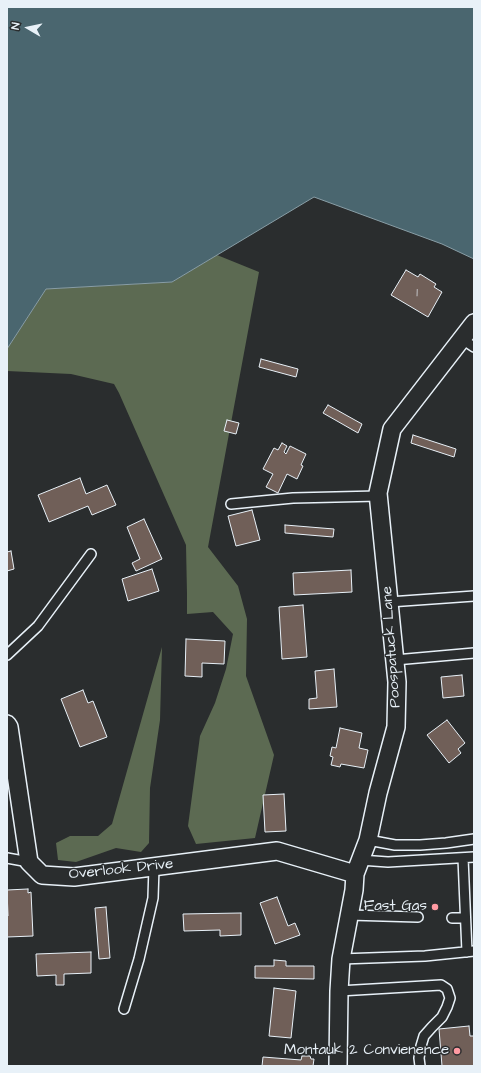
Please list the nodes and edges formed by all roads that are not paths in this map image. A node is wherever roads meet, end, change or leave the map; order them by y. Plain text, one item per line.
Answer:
1 (474, 323) edge
2 (468, 343) edge
3 (378, 496) junction
4 (231, 504) dead end
5 (91, 554) dead end
6 (474, 596) edge
7 (389, 602) junction
8 (474, 653) edge
9 (7, 655) edge
10 (395, 660) junction
11 (7, 724) edge
12 (474, 839) edge
13 (368, 840) junction
14 (474, 857) edge
15 (7, 858) edge
16 (463, 858) junction
17 (28, 862) junction
18 (154, 867) junction
19 (358, 867) junction
20 (349, 915) junction
21 (418, 917) dead end
22 (452, 918) dead end
23 (465, 918) junction
24 (470, 951) edge
25 (341, 959) junction
26 (339, 991) junction
27 (124, 1009) dead end
28 (338, 1066) edge
29 (420, 1066) edge

1 - 2 street, Poospatuck Lane
2 - 3 street, Poospatuck Lane
3 - 4 lane
3 - 7 street, Poospatuck Lane
5 - 9 lane
6 - 7 lane
7 - 10 street, Poospatuck Lane
8 - 10 lane
10 - 13 street, Poospatuck Lane
11 - 17 street
12 - 13 lane
13 - 19 street, Poospatuck Lane
14 - 16 lane
15 - 17 lane
16 - 19 lane
16 - 23 lane
17 - 18 street, Overlook Drive
18 - 19 street, Overlook Drive
18 - 27 lane
19 - 20 street, Poospatuck Lane
20 - 21 lane
20 - 25 street, Poospatuck Lane
22 - 23 lane
23 - 24 lane
24 - 25 lane
25 - 26 street, Poospatuck Lane
26 - 28 street, Poospatuck Lane
26 - 29 lane

